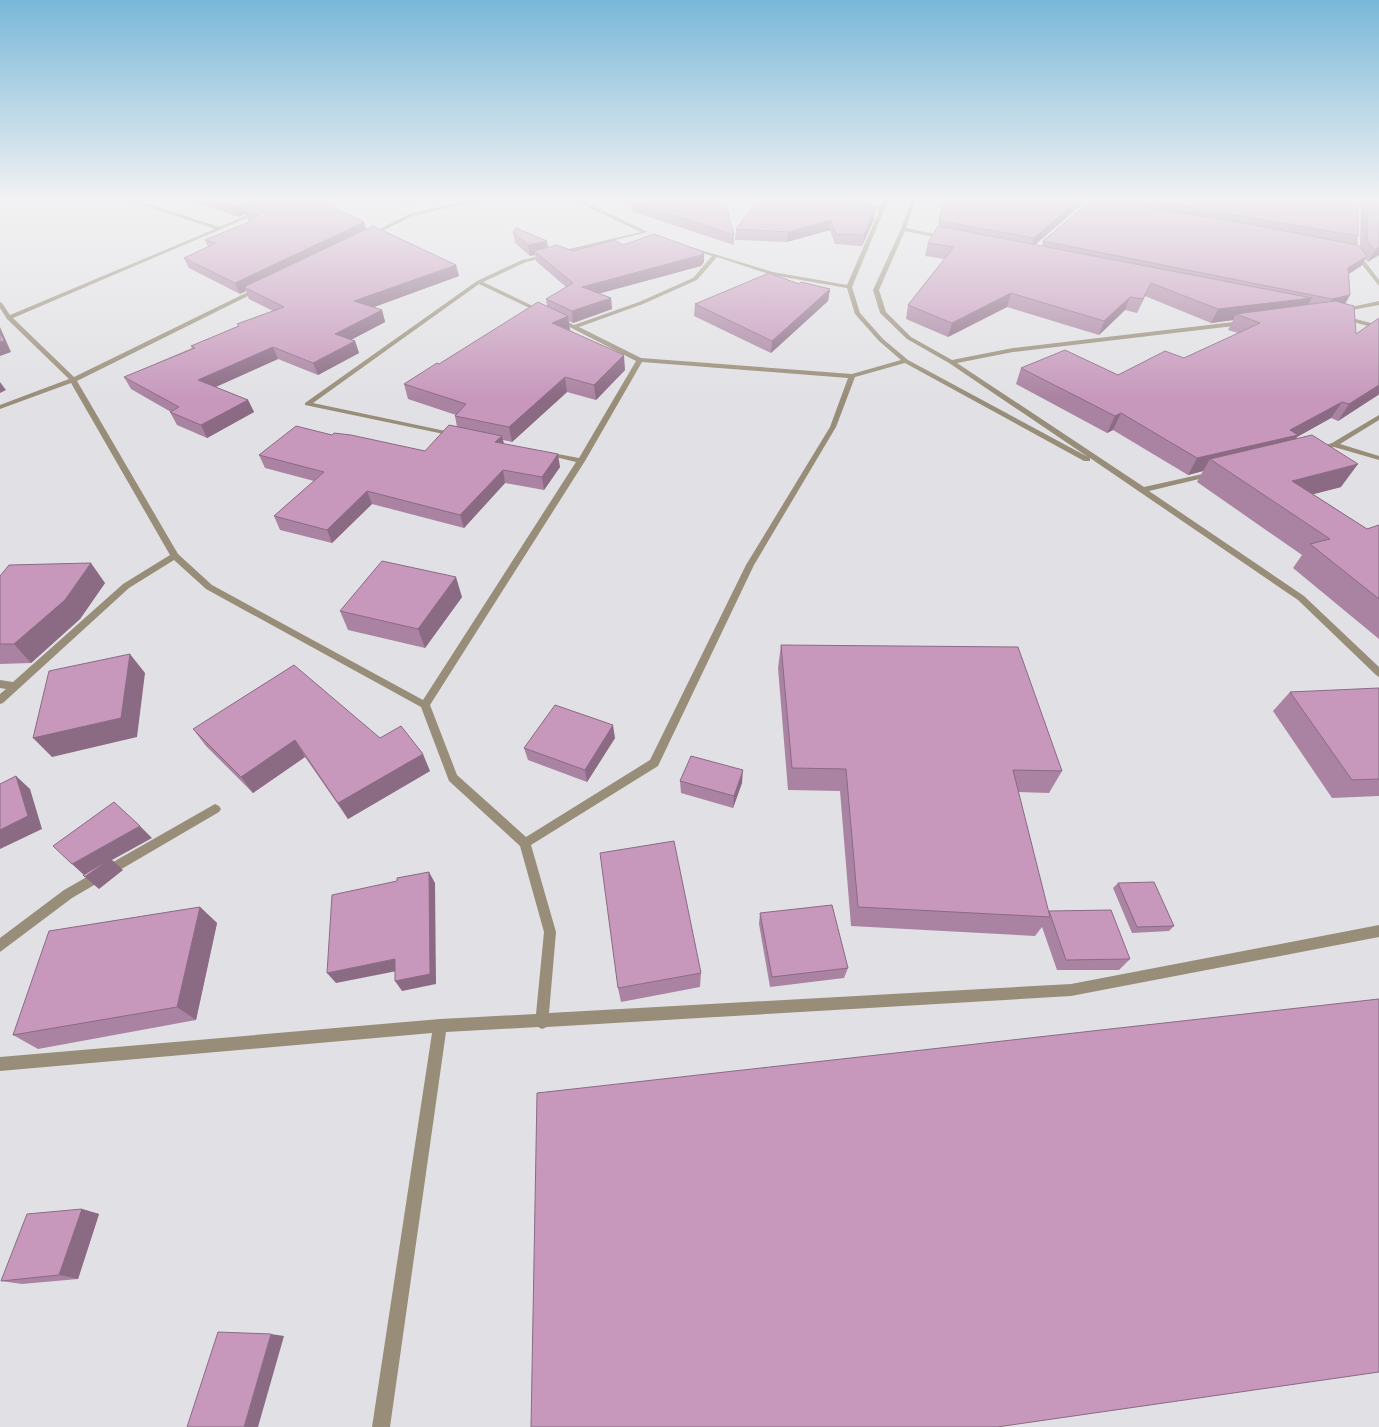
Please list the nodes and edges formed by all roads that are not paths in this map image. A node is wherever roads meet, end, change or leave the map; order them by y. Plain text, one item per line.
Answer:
1 (136, 265) edge
2 (516, 265) edge
3 (708, 265) edge
4 (744, 265) edge
5 (859, 265) edge
6 (887, 265) edge
7 (1364, 265) edge
8 (479, 282) junction
9 (269, 284) edge
10 (1379, 284) edge
11 (849, 287) junction
12 (1379, 303) edge
13 (0, 304) edge
14 (9, 318) junction
15 (1248, 322) edge
16 (574, 327) junction
17 (1379, 327) edge
18 (640, 360) junction
19 (906, 361) junction
20 (951, 362) junction
21 (852, 376) junction
22 (73, 380) junction
23 (0, 407) edge
24 (1379, 417) edge
25 (463, 437) edge
26 (1334, 445) junction
27 (1305, 452) edge
28 (542, 453) edge
29 (1379, 458) edge
30 (581, 461) junction
31 (1220, 472) edge
32 (1143, 490) junction
33 (175, 556) junction
34 (1379, 673) edge
35 (0, 684) edge
36 (14, 686) junction
37 (0, 700) edge
38 (425, 705) junction
39 (215, 808) dead end
40 (525, 843) junction
41 (1379, 931) edge
42 (0, 946) edge
43 (542, 1022) junction
44 (440, 1026) junction
45 (0, 1064) edge
46 (381, 1427) edge

1 - 14 street
2 - 8 street
3 - 16 street
4 - 11 street
5 - 11 street
6 - 20 street
7 - 10 street
8 - 16 street
8 - 25 street
9 - 22 street
11 - 19 street
12 - 17 street
13 - 14 street
14 - 22 street
15 - 20 street
16 - 18 street
18 - 21 street
18 - 30 street
19 - 21 street
19 - 32 street
20 - 32 street
21 - 40 street
22 - 23 street
22 - 33 street
24 - 26 street
26 - 27 street
26 - 29 street
28 - 30 street
30 - 38 street
31 - 32 street
32 - 34 street
33 - 36 street
33 - 38 street
35 - 36 street
36 - 37 street
38 - 40 street
39 - 42 street
40 - 43 street
41 - 43 street
43 - 44 street
44 - 45 street
44 - 46 street

